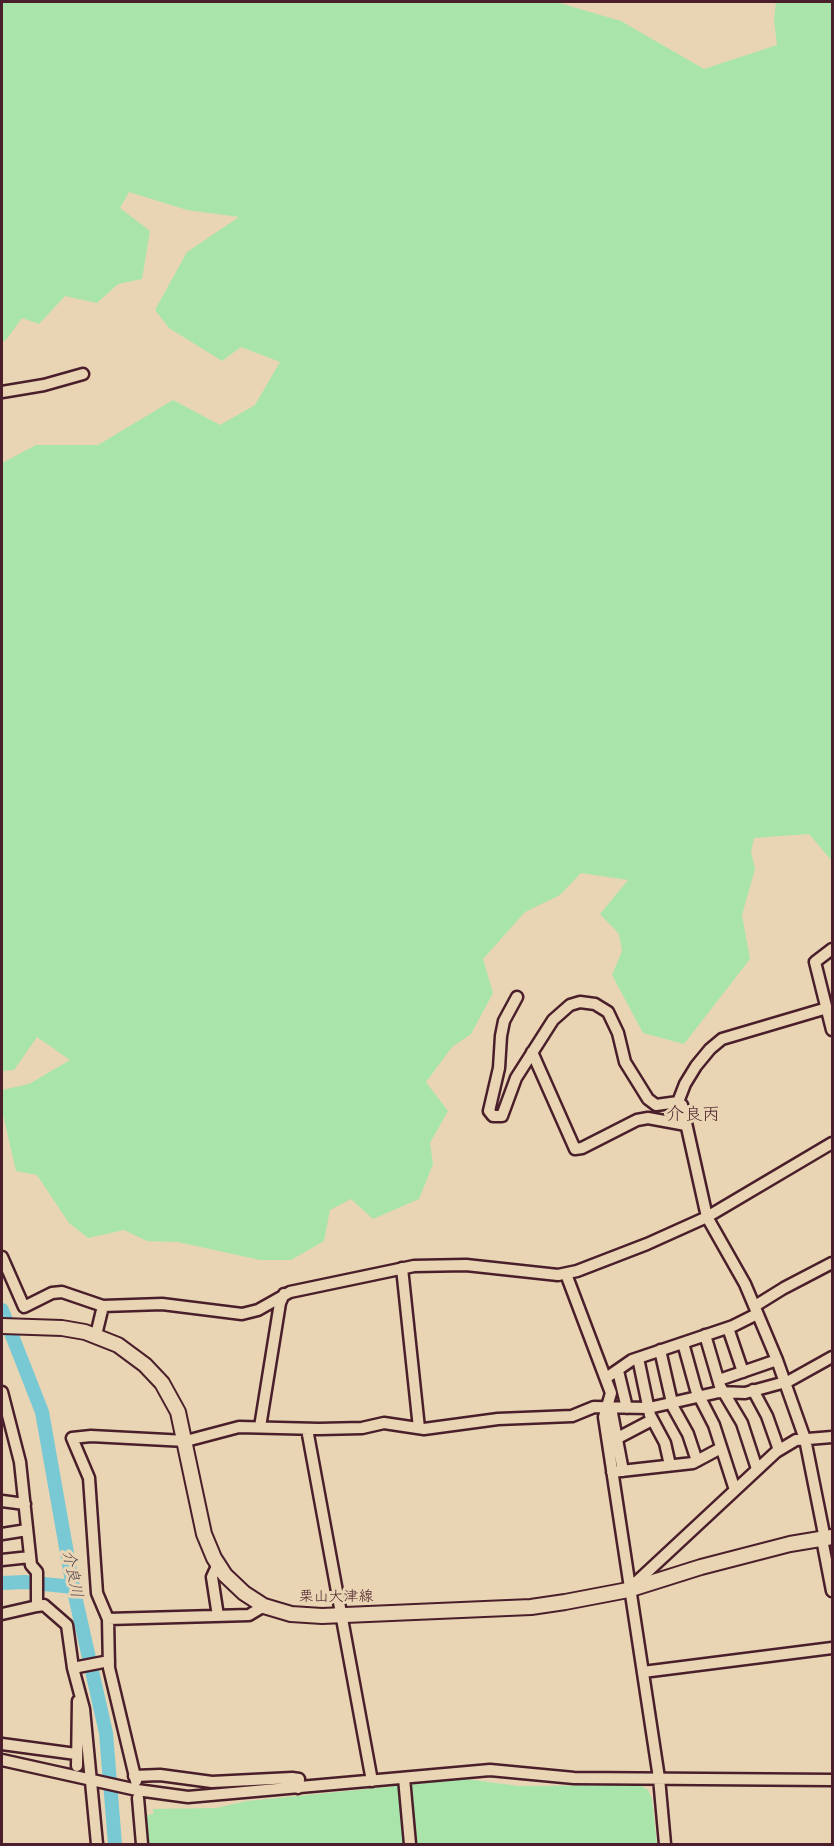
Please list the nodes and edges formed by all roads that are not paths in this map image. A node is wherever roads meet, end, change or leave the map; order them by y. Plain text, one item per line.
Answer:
1 (83, 374) dead end
2 (2, 393) edge
3 (832, 949) edge
4 (518, 997) dead end
5 (827, 1008) junction
6 (832, 1029) edge
7 (532, 1052) junction
8 (678, 1102) junction
9 (686, 1125) junction
10 (832, 1143) edge
11 (707, 1217) junction
12 (2, 1257) edge
13 (832, 1263) edge
14 (402, 1268) junction
15 (566, 1274) junction
16 (284, 1294) junction
17 (103, 1306) junction
18 (24, 1307) junction
19 (756, 1310) junction
20 (2, 1326) edge
21 (31, 1326) junction
22 (728, 1328) junction
23 (96, 1335) junction
24 (705, 1335) junction
25 (683, 1343) junction
26 (660, 1350) junction
27 (832, 1357) edge
28 (638, 1358) junction
29 (777, 1360) junction
30 (618, 1371) junction
31 (743, 1372) junction
32 (606, 1378) junction
33 (719, 1380) junction
34 (784, 1381) junction
35 (753, 1390) junction
36 (2, 1392) edge
37 (724, 1392) junction
38 (698, 1396) junction
39 (672, 1402) junction
40 (608, 1408) junction
41 (627, 1408) junction
42 (649, 1408) junction
43 (652, 1420) junction
44 (6, 1424) edge
45 (260, 1427) junction
46 (419, 1428) junction
47 (307, 1429) junction
48 (832, 1437) edge
49 (804, 1440) junction
50 (186, 1441) junction
51 (612, 1441) junction
52 (721, 1448) junction
53 (779, 1450) junction
54 (697, 1461) junction
55 (670, 1465) junction
56 (757, 1470) junction
57 (618, 1472) junction
58 (735, 1490) junction
59 (2, 1501) edge
60 (25, 1504) junction
61 (27, 1530) junction
62 (2, 1534) edge
63 (827, 1538) edge
64 (30, 1557) junction
65 (2, 1560) edge
66 (218, 1564) junction
67 (628, 1590) junction
68 (832, 1591) edge
69 (37, 1602) junction
70 (264, 1606) junction
71 (2, 1614) edge
72 (218, 1616) junction
73 (341, 1616) junction
74 (108, 1619) junction
75 (832, 1648) edge
76 (107, 1661) junction
77 (75, 1667) junction
78 (643, 1672) junction
79 (81, 1700) junction
80 (2, 1744) edge
81 (76, 1754) junction
82 (2, 1760) edge
83 (77, 1766) dead end
84 (404, 1778) junction
85 (659, 1778) junction
86 (91, 1779) junction
87 (832, 1780) edge
88 (372, 1781) junction
89 (298, 1788) junction
90 (138, 1798) dead end
91 (97, 1845) edge
92 (142, 1845) edge
93 (410, 1845) edge
94 (665, 1845) edge

1 - 2 street
3 - 5 street
4 - 7 street
5 - 6 street
5 - 8 street
7 - 8 street
7 - 9 street
8 - 9 street
9 - 11 street
10 - 11 street
11 - 15 street
11 - 19 street
12 - 18 street
13 - 19 street
14 - 15 street
14 - 16 street
14 - 46 street
15 - 32 street
16 - 17 street
16 - 45 street
17 - 18 street
17 - 23 street
18 - 21 street
19 - 22 street
19 - 29 street
20 - 21 main road, 栗山大津線
21 - 23 main road, 栗山大津線
22 - 24 street
22 - 31 street
23 - 50 main road, 栗山大津線
24 - 25 street
24 - 33 street
25 - 26 street
25 - 38 street
26 - 28 street
26 - 39 street
27 - 34 street
28 - 30 street
28 - 42 street
29 - 31 street
29 - 34 street
30 - 32 street
30 - 41 street
31 - 33 street
32 - 40 street
33 - 37 street
34 - 35 street
34 - 49 street
35 - 37 street
35 - 53 street
36 - 44 street
37 - 38 street
37 - 56 street
38 - 39 street
38 - 52 street
39 - 42 street
39 - 54 street
40 - 41 street
40 - 46 street
40 - 51 street
41 - 42 street
42 - 43 street
43 - 51 street
43 - 55 street
44 - 60 street
45 - 47 street
45 - 50 street
46 - 47 street
47 - 73 street
48 - 49 street
49 - 53 street
49 - 63 street
50 - 66 main road, 栗山大津線
50 - 74 street
51 - 57 street
52 - 54 street
52 - 58 street
53 - 56 street
54 - 55 street
55 - 57 street
56 - 58 street
57 - 67 street
58 - 67 street
59 - 60 street
60 - 61 street
61 - 62 street
61 - 64 street
63 - 67 main road, 栗山大津線
63 - 68 street
64 - 65 street
64 - 69 street
66 - 70 main road, 栗山大津線
66 - 72 street
67 - 73 main road, 栗山大津線
67 - 78 street
69 - 71 street
69 - 77 street
70 - 72 street
70 - 73 main road, 栗山大津線
72 - 74 street
73 - 88 street
74 - 76 street
75 - 78 street
76 - 77 street
76 - 89 street
77 - 79 street
78 - 85 street
79 - 81 street
79 - 86 street
80 - 81 street
81 - 83 street
82 - 86 street
84 - 85 street
84 - 88 street
84 - 93 street
85 - 87 street
85 - 94 street
86 - 89 street
86 - 91 street
88 - 89 street
90 - 92 street

